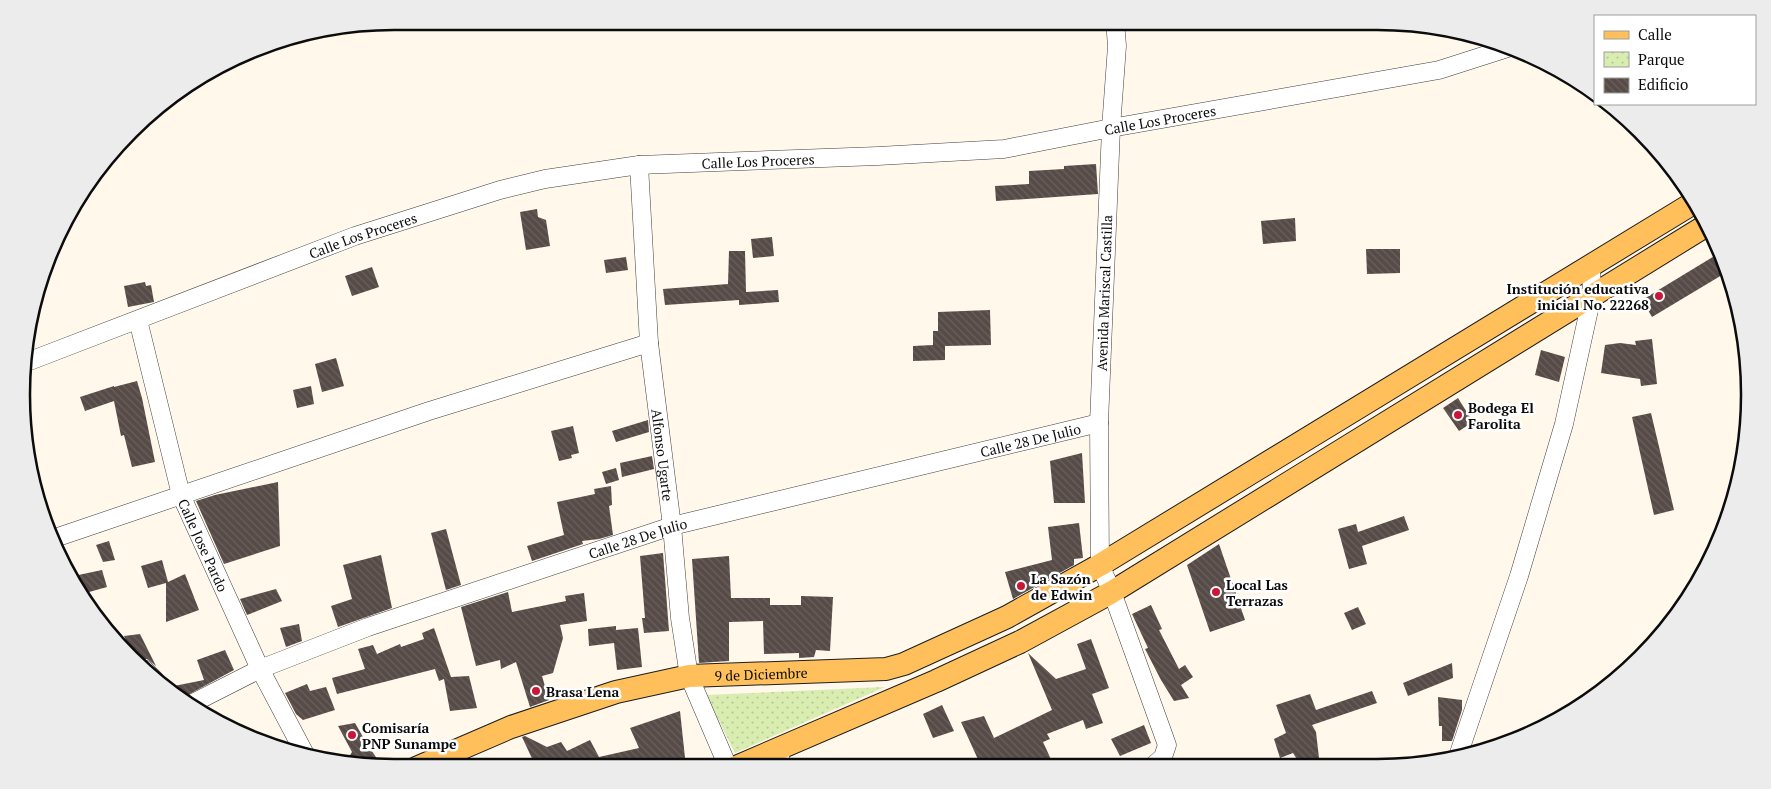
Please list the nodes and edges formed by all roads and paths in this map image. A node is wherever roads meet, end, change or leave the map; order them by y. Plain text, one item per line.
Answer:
1 (1116, 30) edge
2 (1499, 51) edge
3 (1111, 128) junction
4 (639, 164) junction
5 (1688, 206) edge
6 (1701, 229) edge
7 (1591, 267) junction
8 (1592, 296) junction
9 (138, 320) junction
10 (649, 343) junction
11 (32, 360) edge
12 (1099, 423) junction
13 (181, 495) junction
14 (672, 526) junction
15 (59, 537) edge
16 (1100, 566) junction
17 (1112, 592) junction
18 (260, 669) junction
19 (689, 676) junction
20 (197, 701) edge
21 (301, 747) edge
22 (1460, 749) edge
23 (780, 757) edge
24 (437, 759) edge
25 (725, 759) edge
26 (1160, 759) edge

1 - 3 street, Avenida Mariscal Castilla
2 - 3 street, Calle Los Proceres
3 - 4 street, Calle Los Proceres
3 - 12 street, Avenida Mariscal Castilla
4 - 9 street, Calle Los Proceres
4 - 10 street, Alfonso Ugarte
5 - 7 main road, 9 de Diciembre
6 - 8 main road
7 - 8 street
7 - 16 main road, 9 de Diciembre
8 - 17 main road
8 - 22 street
9 - 11 street, Calle Los Proceres
9 - 13 street, Calle Jose Pardo
10 - 13 street
10 - 14 street, Alfonso Ugarte
12 - 14 street, Calle 28 De Julio
12 - 16 street, Avenida Mariscal Castilla
13 - 15 street
13 - 18 street, Calle Jose Pardo
14 - 18 street, Calle 28 De Julio
14 - 19 street, Alfonso Ugarte
16 - 17 street
16 - 19 main road, 9 de Diciembre
17 - 23 main road
17 - 26 street
18 - 20 street, Calle 28 De Julio
18 - 21 street, Calle Jose Pardo
19 - 24 main road, 9 de Diciembre
19 - 25 street, Alfonso Ugarte

